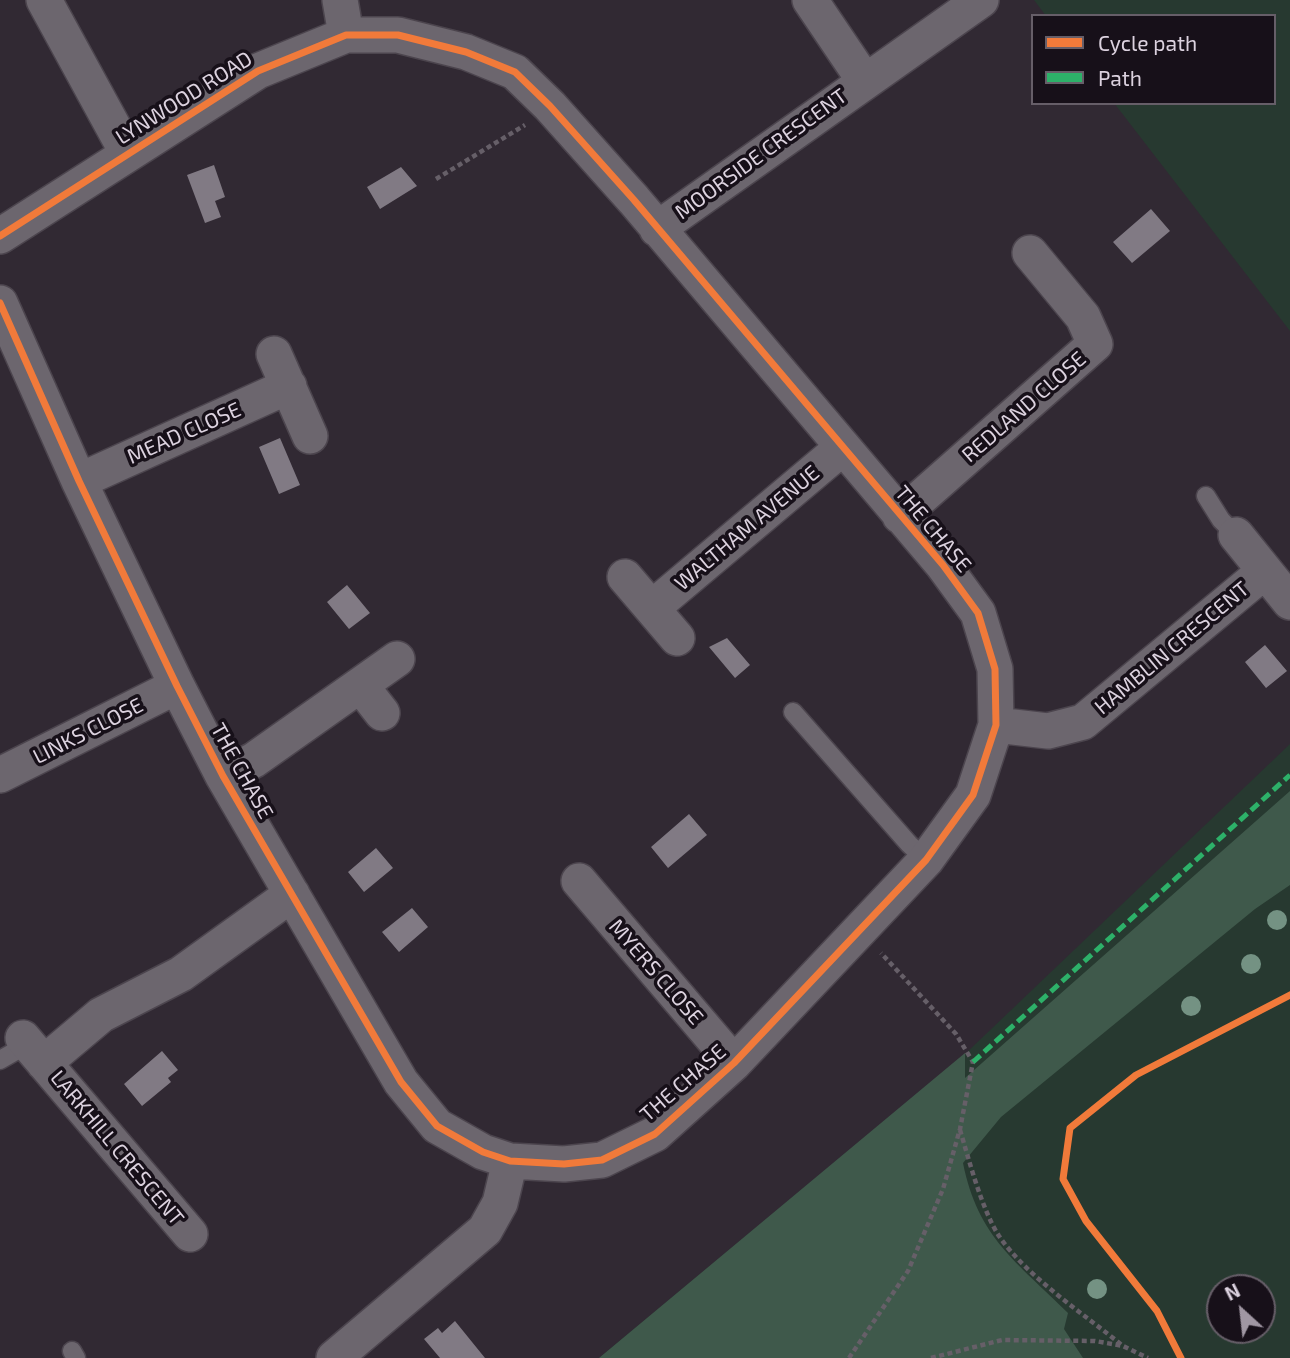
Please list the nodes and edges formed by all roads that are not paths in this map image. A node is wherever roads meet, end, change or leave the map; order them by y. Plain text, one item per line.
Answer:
1 (44, 0) edge
2 (340, 0) edge
3 (810, 0) edge
4 (981, 0) edge
5 (346, 35) junction
6 (864, 80) junction
7 (128, 154) junction
8 (634, 200) joint
9 (657, 229) junction
10 (0, 236) edge
11 (1030, 253) dead end
12 (0, 303) edge
13 (274, 354) dead end
14 (289, 386) junction
15 (310, 436) dead end
16 (842, 448) junction
17 (79, 481) junction
18 (1206, 496) dead end
19 (900, 516) junction
20 (1236, 535) joint
21 (1265, 571) junction
22 (625, 577) dead end
23 (1290, 602) edge
24 (652, 608) junction
25 (677, 638) dead end
26 (397, 659) dead end
27 (177, 686) junction
28 (793, 712) dead end
29 (996, 725) junction
30 (0, 775) edge
31 (223, 776) junction
32 (926, 860) junction
33 (579, 881) dead end
34 (292, 894) junction
35 (24, 1051) edge
36 (734, 1063) junction
37 (510, 1161) junction
38 (190, 1234) dead end
39 (334, 1358) edge

1 - 7 street
2 - 5 street
3 - 6 street, MOORSIDE CRESCENT
4 - 6 street, MOORSIDE CRESCENT
5 - 7 street, LYNWOOD ROAD
5 - 8 street, LYNWOOD ROAD
6 - 9 street, MOORSIDE CRESCENT
7 - 10 street, LYNWOOD ROAD
8 - 9 street, THE CHASE
9 - 16 street, THE CHASE
11 - 19 street, REDLAND CLOSE
12 - 17 street, THE CHASE
13 - 14 street
14 - 15 street
14 - 17 street, MEAD CLOSE
16 - 19 street, THE CHASE
16 - 24 street, WALTHAM AVENUE
17 - 27 street, THE CHASE
18 - 20 lane
19 - 29 street, THE CHASE
20 - 21 street, HAMBLIN CRESCENT
21 - 23 street, HAMBLIN CRESCENT
21 - 29 street, HAMBLIN CRESCENT
22 - 24 street
24 - 25 street
26 - 31 street
27 - 30 street, LINKS CLOSE
27 - 31 street, THE CHASE
28 - 32 lane
29 - 32 street, THE CHASE
31 - 34 street, THE CHASE
32 - 36 street, THE CHASE
33 - 36 street, MYERS CLOSE
34 - 35 street, LARKHILL CRESCENT
34 - 37 street, THE CHASE
35 - 38 street, LARKHILL CRESCENT
36 - 37 street, THE CHASE
37 - 39 street

